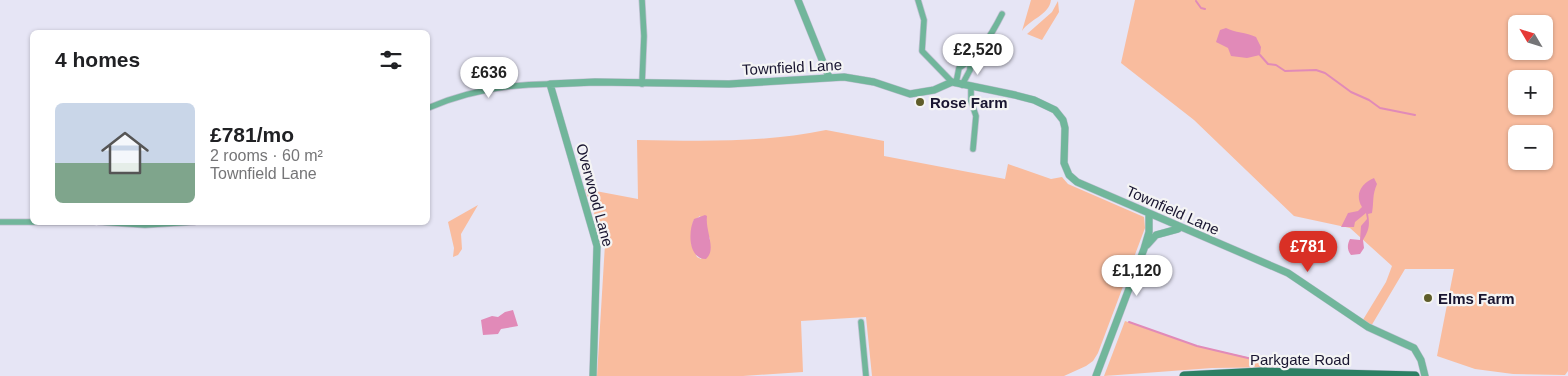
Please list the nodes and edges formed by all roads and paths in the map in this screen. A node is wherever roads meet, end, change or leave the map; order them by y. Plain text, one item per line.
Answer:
1 (642, 0) edge
2 (798, 0) edge
3 (918, 0) edge
4 (1002, 14) dead end
5 (970, 62) junction
6 (828, 77) junction
7 (957, 83) junction
8 (550, 84) junction
9 (642, 84) junction
10 (971, 88) junction
11 (430, 107) edge
12 (973, 148) dead end
13 (1149, 215) junction
14 (0, 222) edge
15 (30, 222) edge
16 (1180, 228) junction
17 (1144, 250) junction
18 (861, 322) dead end
19 (593, 376) edge
20 (866, 376) edge
21 (1096, 376) edge
22 (1184, 376) edge
23 (1415, 376) edge
24 (1425, 376) edge

1 - 9 street
2 - 6 street
3 - 7 street
4 - 5 street
5 - 7 street
5 - 7 street
6 - 7 street, Townfield Lane
6 - 9 street, Townfield Lane
7 - 10 street, Townfield Lane
8 - 9 street, Townfield Lane
8 - 11 street, Townfield Lane
8 - 19 street, Overwood Lane
10 - 12 street
10 - 13 street, Townfield Lane
13 - 16 street, Townfield Lane
13 - 17 street
14 - 15 street
16 - 17 street
16 - 24 street, Townfield Lane
17 - 21 street
18 - 20 street
22 - 23 main road, Parkgate Road

